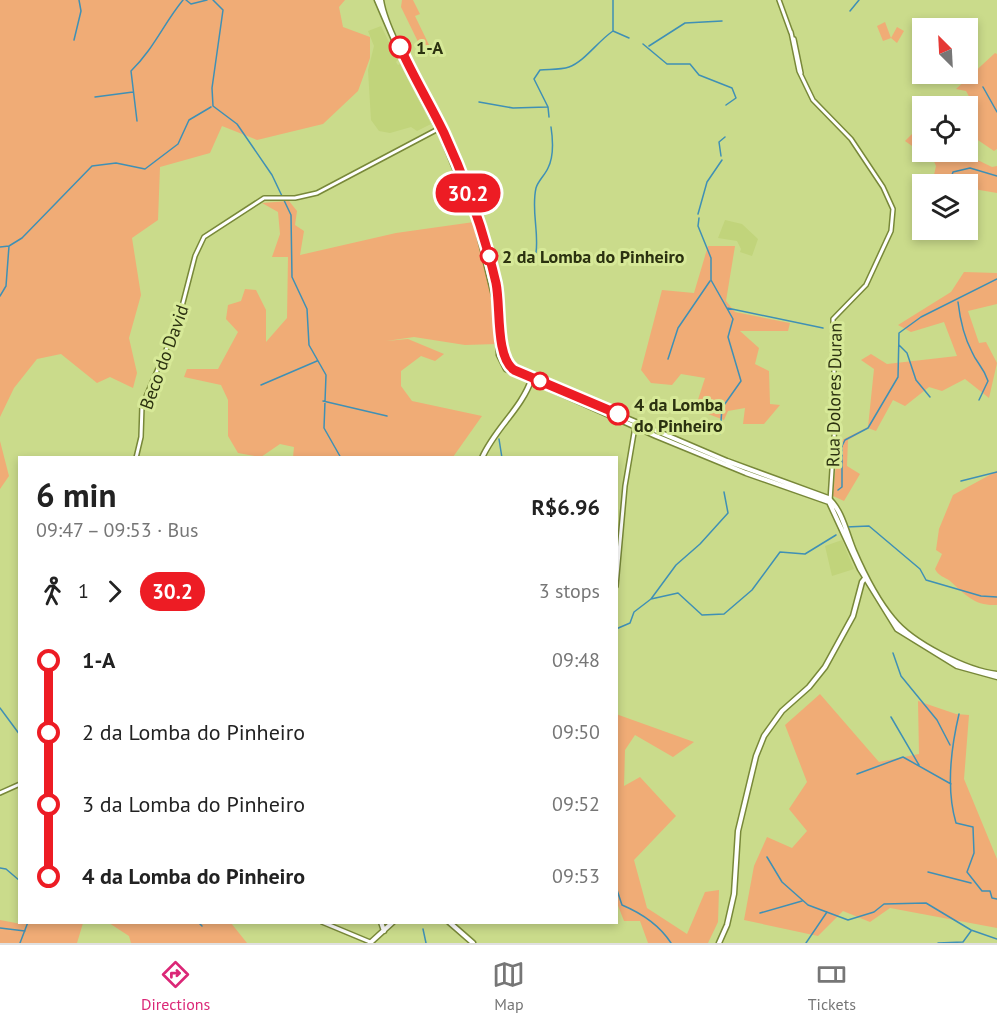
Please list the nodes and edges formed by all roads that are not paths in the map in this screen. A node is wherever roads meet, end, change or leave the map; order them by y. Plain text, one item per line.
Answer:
1 (379, 0) edge
2 (779, 0) edge
3 (440, 128) junction
4 (531, 379) junction
5 (636, 424) junction
6 (136, 456) edge
7 (483, 456) edge
8 (830, 501) junction
9 (618, 564) edge
10 (866, 577) junction
11 (997, 676) edge
12 (18, 785) edge
13 (0, 793) edge
14 (327, 924) edge
15 (382, 924) edge
16 (391, 924) edge
17 (451, 924) edge
18 (384, 931) junction
19 (370, 943) edge
20 (473, 943) edge
21 (719, 943) edge

1 - 3 main road
2 - 8 street, Rua Dolores Duran
3 - 4 main road
3 - 6 street, Beco do David
4 - 5 main road
4 - 7 main road
5 - 8 main road
5 - 9 street
8 - 10 main road
10 - 11 main road
10 - 21 main road
12 - 13 street
14 - 19 street
15 - 18 main road
16 - 18 main road
17 - 20 main road
18 - 19 main road

